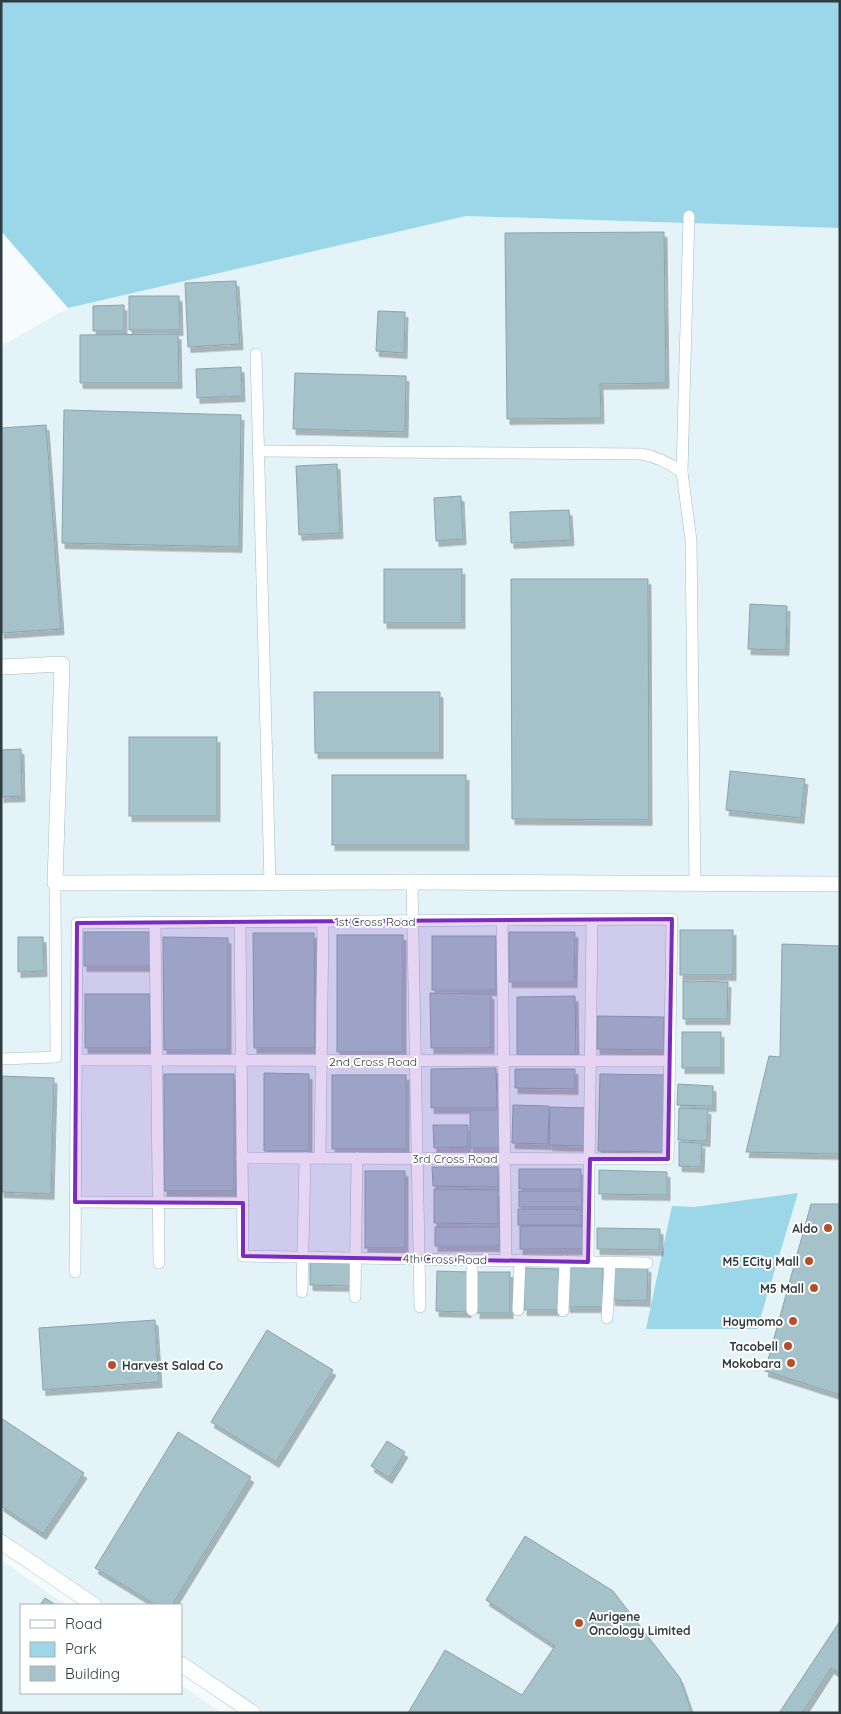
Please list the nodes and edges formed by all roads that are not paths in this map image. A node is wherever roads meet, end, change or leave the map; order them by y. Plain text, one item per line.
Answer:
1 (689, 216) dead end
2 (256, 354) dead end
3 (258, 451) junction
4 (682, 472) junction
5 (1, 667) edge
6 (412, 882) junction
7 (54, 883) junction
8 (270, 883) junction
9 (695, 884) junction
10 (840, 884) edge
11 (502, 920) junction
12 (592, 920) junction
13 (323, 921) junction
14 (413, 921) junction
15 (155, 922) junction
16 (240, 922) junction
17 (1, 1059) edge
18 (76, 1060) junction
19 (157, 1060) junction
20 (241, 1060) junction
21 (322, 1060) junction
22 (416, 1061) junction
23 (504, 1061) junction
24 (591, 1061) junction
25 (670, 1061) junction
26 (242, 1158) junction
27 (305, 1158) junction
28 (320, 1158) junction
29 (357, 1158) junction
30 (417, 1158) junction
31 (505, 1159) junction
32 (590, 1159) junction
33 (75, 1202) junction
34 (158, 1203) junction
35 (243, 1203) junction
36 (303, 1257) junction
37 (356, 1258) junction
38 (419, 1259) junction
39 (472, 1260) junction
40 (506, 1260) junction
41 (520, 1260) junction
42 (564, 1261) junction
43 (588, 1262) junction
44 (610, 1262) junction
45 (159, 1263) dead end
46 (647, 1263) dead end
47 (75, 1272) dead end
48 (302, 1292) dead end
49 (355, 1297) dead end
50 (420, 1307) dead end
51 (472, 1310) dead end
52 (518, 1310) dead end
53 (563, 1311) dead end
54 (607, 1318) dead end
55 (1, 1542) edge
56 (93, 1604) edge
57 (182, 1665) edge
58 (253, 1713) edge

1 - 4 street
2 - 3 street
3 - 4 street
3 - 8 street
4 - 9 street
5 - 7 street
6 - 8 street
6 - 9 street
6 - 14 street
7 - 8 street
7 - 17 street
9 - 10 street
11 - 12 street, 1st Cross Road
11 - 14 street, 1st Cross Road
11 - 23 street
12 - 24 street
12 - 25 street, 1st Cross Road
13 - 14 street, 1st Cross Road
13 - 16 street, 1st Cross Road
13 - 21 street
14 - 22 street
15 - 16 street, 1st Cross Road
15 - 18 street, 1st Cross Road
15 - 19 street
16 - 20 street
18 - 19 street, 2nd Cross Road
18 - 33 street
19 - 20 street, 2nd Cross Road
19 - 34 street
20 - 21 street, 2nd Cross Road
20 - 26 street
21 - 22 street, 2nd Cross Road
21 - 28 street
22 - 23 street, 2nd Cross Road
22 - 30 street
23 - 24 street, 2nd Cross Road
23 - 31 street
24 - 25 street, 2nd Cross Road
24 - 32 street
25 - 32 street, 3rd Cross Road
26 - 27 street, 3rd Cross Road
26 - 35 street
27 - 28 street, 3rd Cross Road
27 - 36 street
28 - 29 street, 3rd Cross Road
29 - 30 street, 3rd Cross Road
29 - 37 street
30 - 31 street, 3rd Cross Road
30 - 38 street
31 - 32 street, 3rd Cross Road
31 - 40 street
32 - 43 street
33 - 34 street
33 - 47 street
34 - 35 street
34 - 45 street
35 - 36 street, 4th Cross Road
36 - 37 street, 4th Cross Road
36 - 48 street
37 - 38 street, 4th Cross Road
37 - 49 street
38 - 39 street, 4th Cross Road
38 - 50 street
39 - 40 street, 4th Cross Road
39 - 51 street
40 - 41 street, 4th Cross Road
41 - 42 street, 4th Cross Road
41 - 52 street
42 - 43 street, 4th Cross Road
42 - 53 street
43 - 44 street, 4th Cross Road
44 - 46 street, 4th Cross Road
44 - 54 street
55 - 56 street
57 - 58 street

